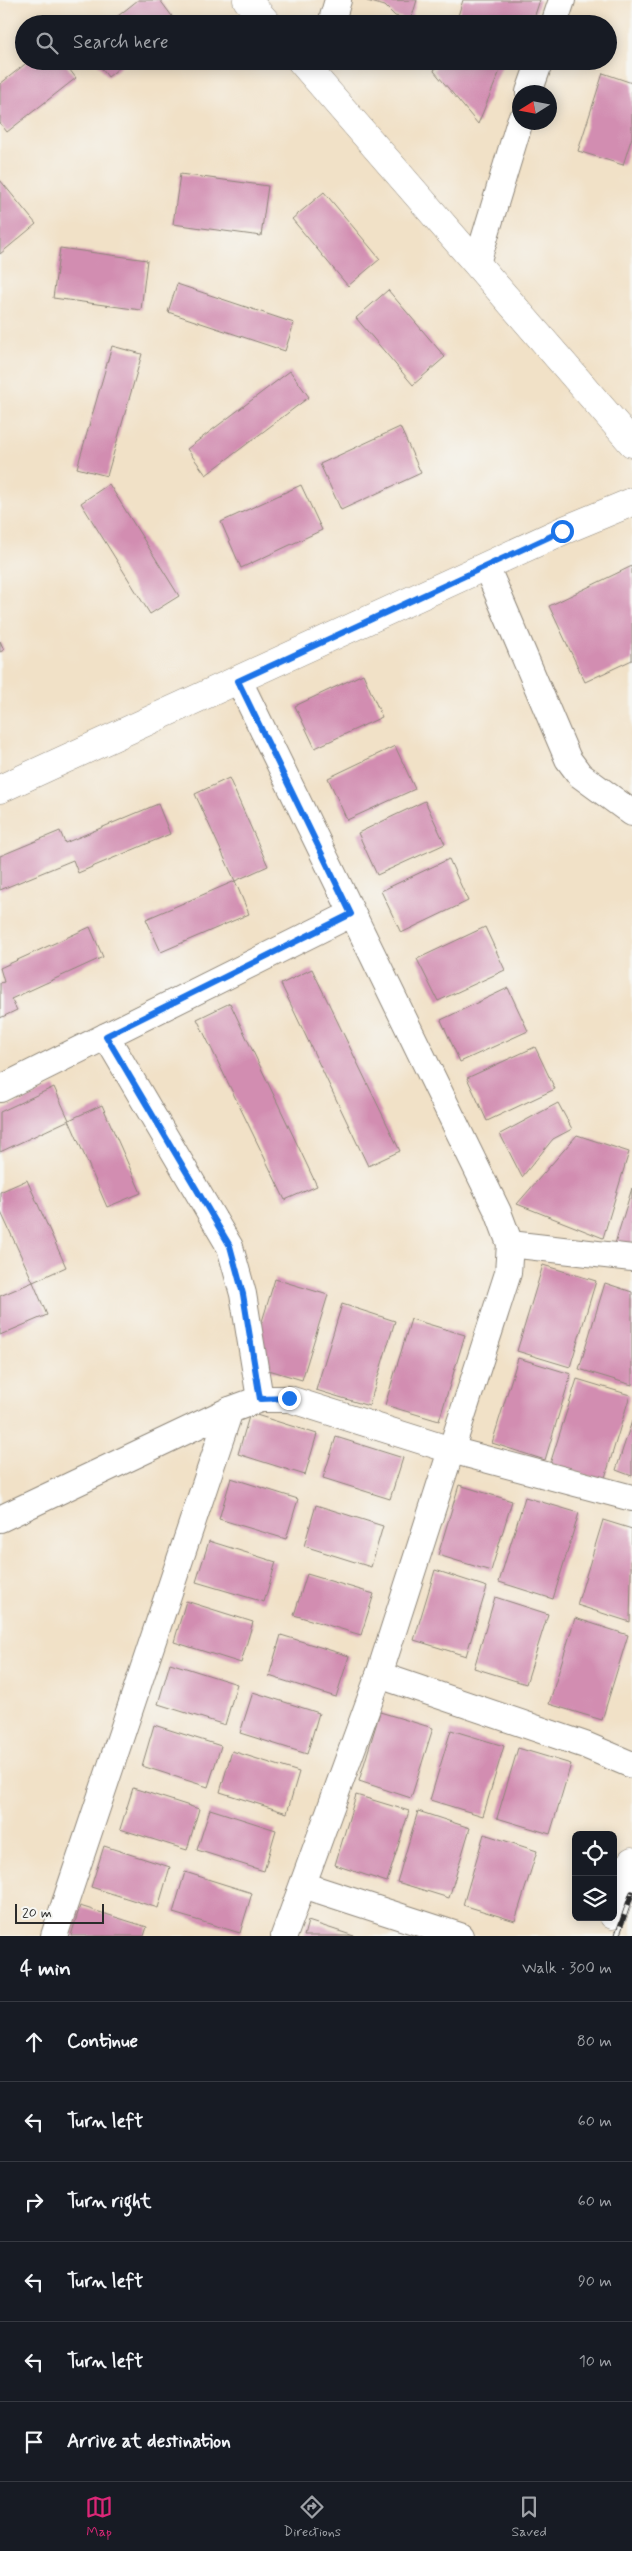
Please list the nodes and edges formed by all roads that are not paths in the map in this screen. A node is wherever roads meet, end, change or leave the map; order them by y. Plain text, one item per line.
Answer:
1 (247, 0) edge
2 (338, 0) edge
3 (562, 0) edge
4 (260, 15) edge
5 (334, 15) edge
6 (557, 15) edge
7 (315, 70) edge
8 (537, 70) edge
9 (531, 85) edge
10 (517, 130) edge
11 (476, 263) junction
12 (632, 442) edge
13 (632, 502) edge
14 (486, 566) junction
15 (238, 681) junction
16 (0, 789) edge
17 (632, 813) edge
18 (351, 914) junction
19 (106, 1036) junction
20 (0, 1089) edge
21 (510, 1244) junction
22 (632, 1258) edge
23 (260, 1399) junction
24 (230, 1410) junction
25 (451, 1450) junction
26 (632, 1498) edge
27 (0, 1519) edge
28 (379, 1675) junction
29 (632, 1765) edge
30 (632, 1861) edge
31 (303, 1885) junction
32 (617, 1904) edge
33 (611, 1921) edge
34 (54, 1936) edge
35 (284, 1936) edge
36 (460, 1936) edge
37 (606, 1936) edge

1 - 4 street
2 - 5 street
3 - 6 street
7 - 11 street
8 - 9 street
10 - 11 street
11 - 12 street
13 - 14 street
14 - 15 street
14 - 17 street
15 - 16 street
15 - 18 street
18 - 19 street
18 - 21 street
19 - 20 street
19 - 23 street
21 - 22 street
21 - 25 street
23 - 24 street
23 - 25 street
24 - 27 street
24 - 34 street
25 - 26 street
25 - 28 street
28 - 29 street
28 - 31 street
30 - 32 street
31 - 35 street
31 - 36 street
33 - 37 street

